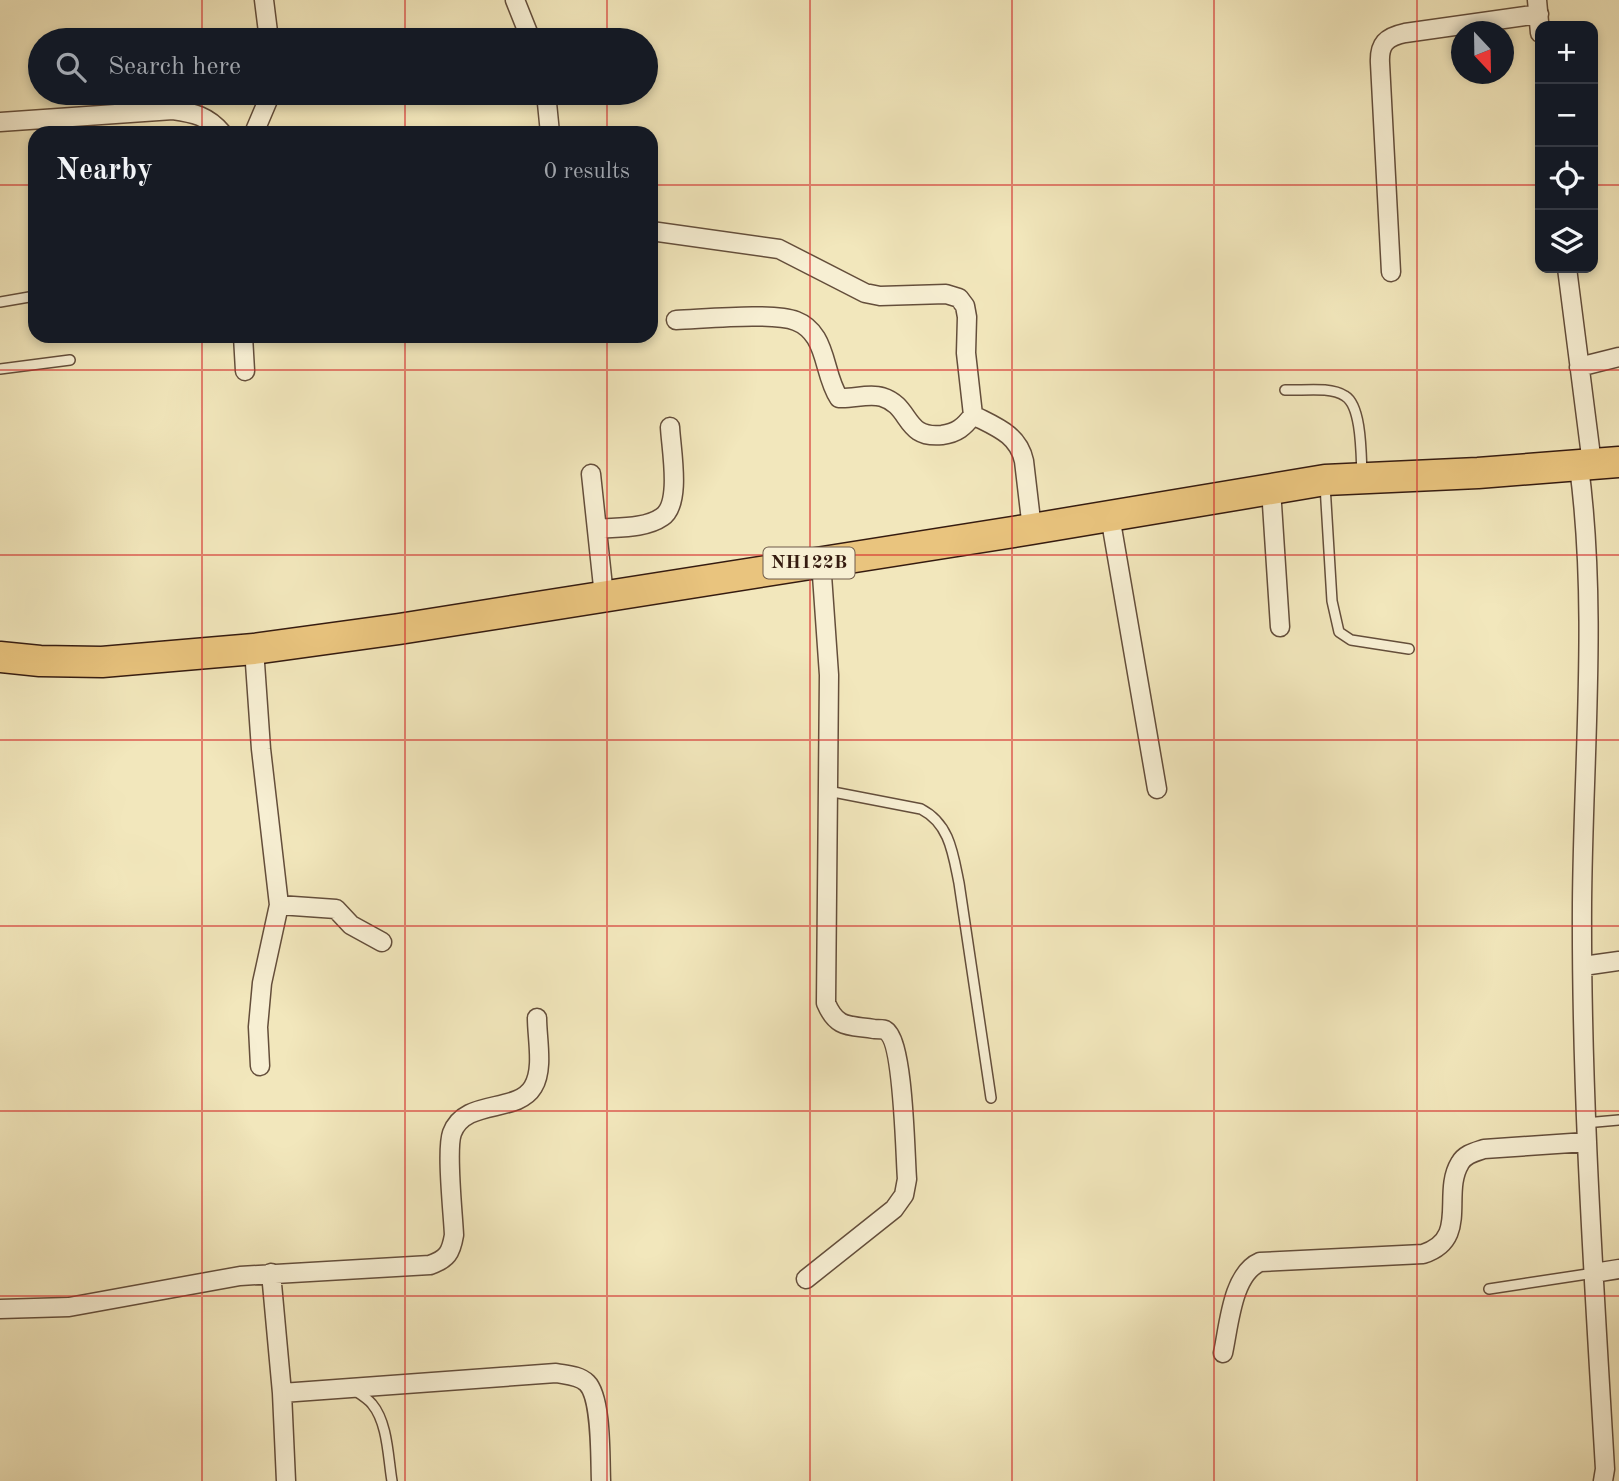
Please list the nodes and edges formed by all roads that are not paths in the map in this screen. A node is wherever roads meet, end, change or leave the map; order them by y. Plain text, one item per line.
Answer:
1 (264, 0) edge
2 (515, 0) edge
3 (1539, 16) edge
4 (268, 28) edge
5 (526, 28) edge
6 (266, 105) edge
7 (547, 105) edge
8 (0, 122) edge
9 (217, 126) edge
10 (257, 126) edge
11 (549, 126) edge
12 (658, 232) edge
13 (1391, 272) dead end
14 (1568, 273) edge
15 (28, 297) edge
16 (0, 302) edge
17 (676, 320) dead end
18 (243, 343) edge
19 (1619, 356) edge
20 (70, 360) dead end
21 (1579, 367) junction
22 (0, 369) edge
23 (245, 371) dead end
24 (1285, 390) dead end
25 (973, 415) junction
26 (670, 427) dead end
27 (1596, 464) edge
28 (591, 474) dead end
29 (1362, 477) junction
30 (1325, 480) junction
31 (1271, 489) junction
32 (1110, 516) junction
33 (597, 529) junction
34 (1032, 529) junction
35 (821, 561) junction
36 (604, 596) junction
37 (1280, 627) dead end
38 (254, 649) junction
39 (1409, 649) dead end
40 (0, 657) edge
41 (1157, 789) dead end
42 (828, 791) junction
43 (279, 905) junction
44 (382, 942) dead end
45 (1619, 961) edge
46 (1583, 966) junction
47 (537, 1018) dead end
48 (260, 1066) dead end
49 (991, 1098) dead end
50 (1619, 1119) edge
51 (1585, 1123) junction
52 (1586, 1142) junction
53 (1619, 1269) edge
54 (271, 1273) junction
55 (1594, 1273) junction
56 (806, 1279) dead end
57 (1489, 1289) dead end
58 (0, 1309) edge
59 (1223, 1353) dead end
60 (353, 1389) junction
61 (282, 1393) junction
62 (286, 1481) edge
63 (392, 1481) edge
64 (601, 1481) edge
65 (1602, 1481) edge

1 - 4 street
2 - 5 street
3 - 13 street
6 - 10 street
7 - 11 street
8 - 9 street
12 - 25 street
14 - 21 street
15 - 16 lane
17 - 25 street
18 - 23 street
19 - 21 street
20 - 22 lane
21 - 27 street
24 - 29 lane
25 - 34 street
26 - 33 street
27 - 29 highway, NH122B
27 - 46 street
28 - 33 street
29 - 30 highway, NH122B
30 - 31 highway, NH122B
30 - 39 lane
31 - 32 highway, NH122B
31 - 37 street
32 - 34 highway, NH122B
32 - 41 street
33 - 36 street
34 - 35 highway, NH122B
35 - 36 highway, NH122B
35 - 42 street
36 - 38 highway, NH122B
38 - 40 highway, NH122B
38 - 43 street
42 - 49 lane
42 - 56 street
43 - 44 street
43 - 48 street
45 - 46 street
46 - 51 street
47 - 54 street
50 - 51 lane
51 - 52 street
52 - 55 street
52 - 59 street
53 - 55 street
54 - 58 street
54 - 61 street
55 - 57 lane
55 - 65 street
60 - 61 street
60 - 63 lane
60 - 64 street
61 - 62 street

